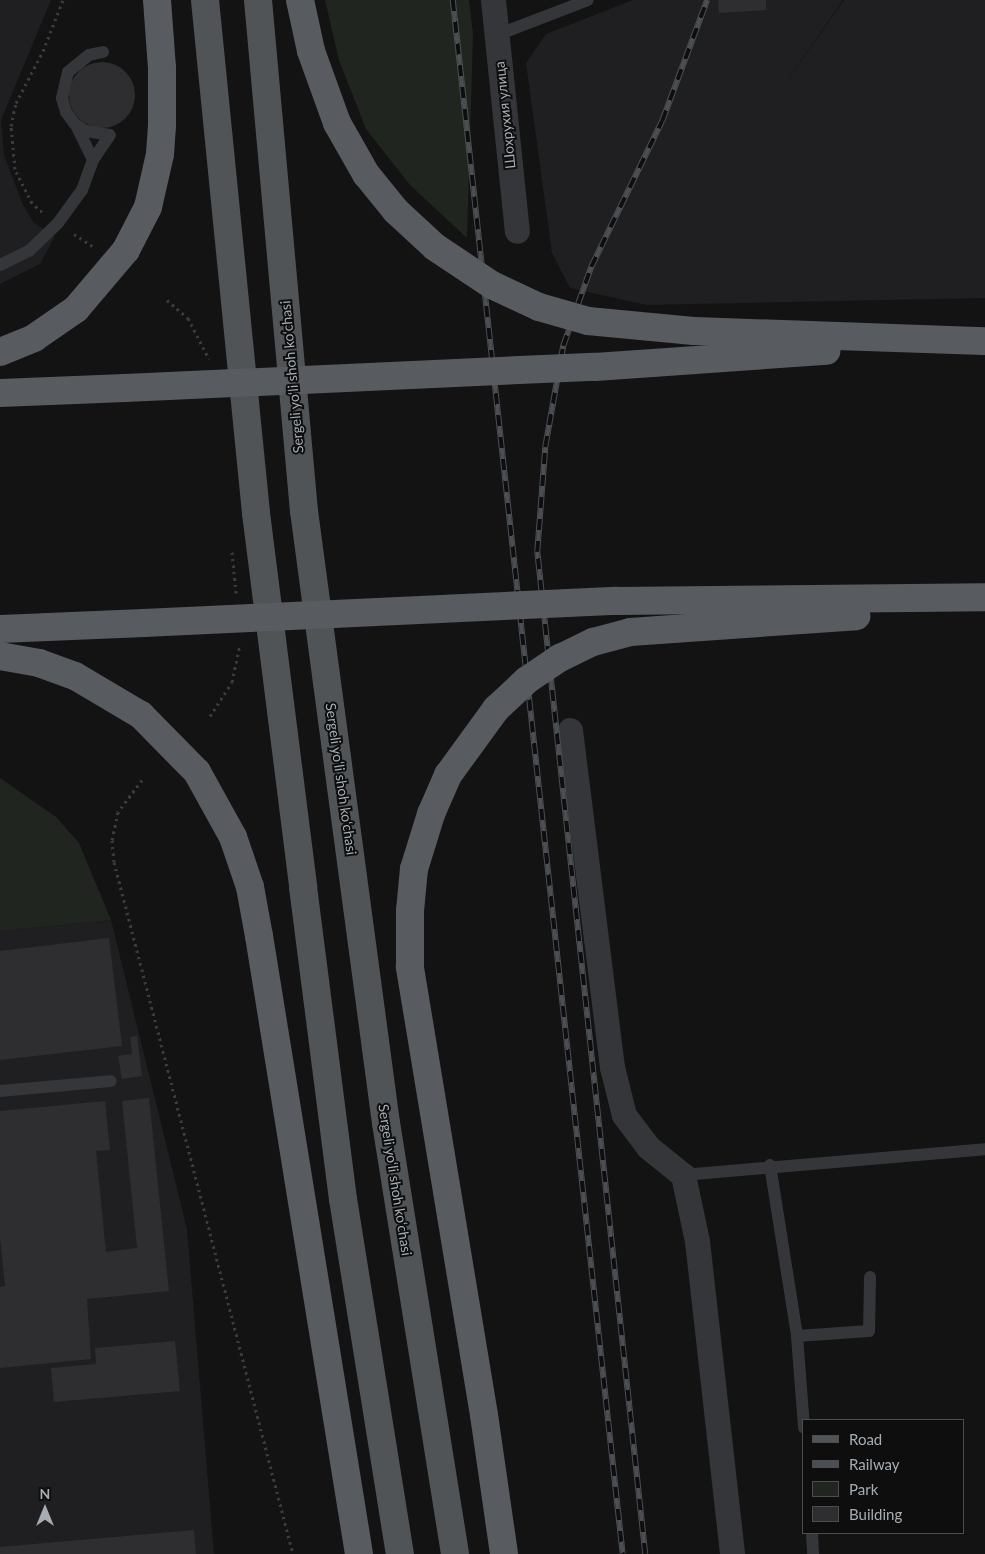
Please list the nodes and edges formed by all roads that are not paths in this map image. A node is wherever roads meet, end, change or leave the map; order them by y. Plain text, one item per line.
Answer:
1 (156, 0) edge
2 (206, 0) edge
3 (258, 0) edge
4 (300, 0) edge
5 (493, 0) edge
6 (588, 0) edge
7 (497, 35) junction
8 (103, 52) dead end
9 (74, 123) junction
10 (93, 160) junction
11 (517, 231) dead end
12 (0, 265) edge
13 (984, 341) edge
14 (0, 352) edge
15 (0, 393) edge
16 (985, 597) edge
17 (985, 607) edge
18 (0, 629) edge
19 (0, 656) edge
20 (570, 730) dead end
21 (111, 1081) dead end
22 (0, 1091) edge
23 (985, 1149) edge
24 (770, 1166) junction
25 (683, 1175) junction
26 (870, 1277) dead end
27 (797, 1336) junction
28 (803, 1419) edge
29 (812, 1534) edge
30 (359, 1554) edge
31 (400, 1554) edge
32 (455, 1554) edge
33 (504, 1554) edge
34 (732, 1554) edge
35 (813, 1554) edge

1 - 14 highway
2 - 31 main road
3 - 32 main road, Sergeli yo‘li shoh ko‘chasi
4 - 13 highway, bridge
5 - 7 street, Шохрухия улица
6 - 7 lane
7 - 11 street, Шохрухия улица
8 - 9 lane
9 - 10 lane
9 - 10 lane
10 - 12 lane
13 - 15 highway, bridge
16 - 18 highway, bridge
17 - 33 highway, bridge
19 - 30 highway
20 - 25 street
21 - 22 lane
23 - 24 lane
24 - 25 lane
24 - 27 lane
25 - 34 street
26 - 27 lane
27 - 28 lane
29 - 35 lane

